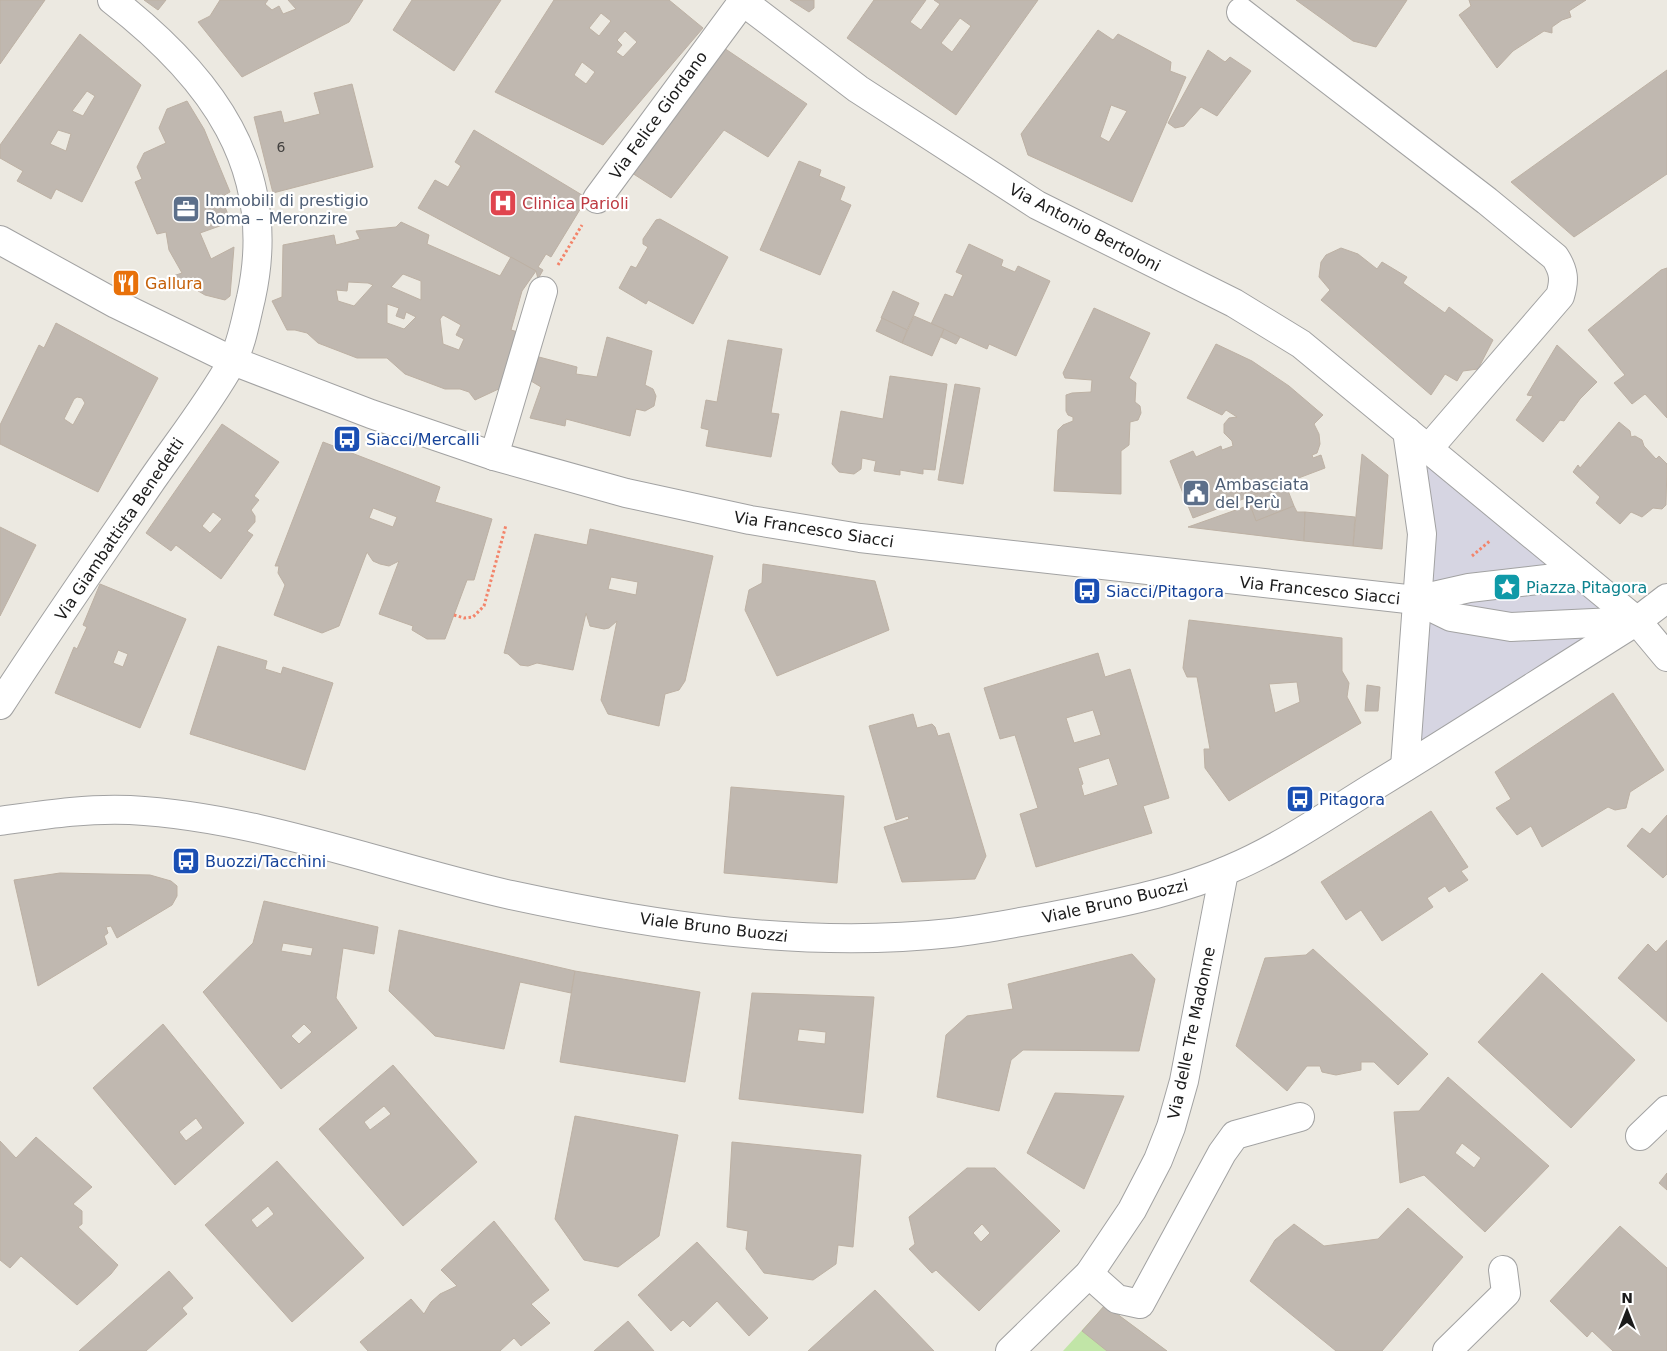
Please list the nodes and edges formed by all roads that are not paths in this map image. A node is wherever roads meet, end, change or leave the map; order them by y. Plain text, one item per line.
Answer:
1 (112, 0) edge
2 (742, 0) edge
3 (1241, 12) dead end
4 (597, 199) road end
5 (0, 240) edge
6 (543, 291) road end
7 (233, 361) junction
8 (1408, 431) junction
9 (1428, 449) junction
10 (494, 456) junction
11 (1580, 575) junction
12 (1667, 598) edge
13 (1416, 600) junction
14 (1638, 621) junction
15 (1667, 657) edge
16 (2, 699) edge
17 (1405, 767) junction
18 (0, 821) edge
19 (1224, 872) junction
20 (1667, 1110) edge
21 (1300, 1117) dead end
22 (1640, 1136) dead end
23 (1503, 1270) dead end
24 (1089, 1274) junction
25 (1010, 1351) edge
26 (1447, 1351) edge

1 - 7 street, Via Giambattista Benedetti
2 - 4 street, Via Felice Giordano
2 - 8 street, Via Antonio Bertoloni
3 - 9 street
5 - 7 street, Via Francesco Siacci
6 - 10 street
7 - 10 street, Via Francesco Siacci
7 - 16 street, Via Giambattista Benedetti
8 - 9 street
8 - 13 street
9 - 11 street
10 - 13 street, Via Francesco Siacci
11 - 13 street
11 - 14 street
12 - 14 street
13 - 14 street
13 - 17 street
14 - 15 street
14 - 17 street
17 - 19 street, Viale Bruno Buozzi
18 - 19 street, Viale Bruno Buozzi
19 - 24 street, Via delle Tre Madonne
20 - 22 street
21 - 24 street
23 - 26 street
24 - 25 street, Via delle Tre Madonne

